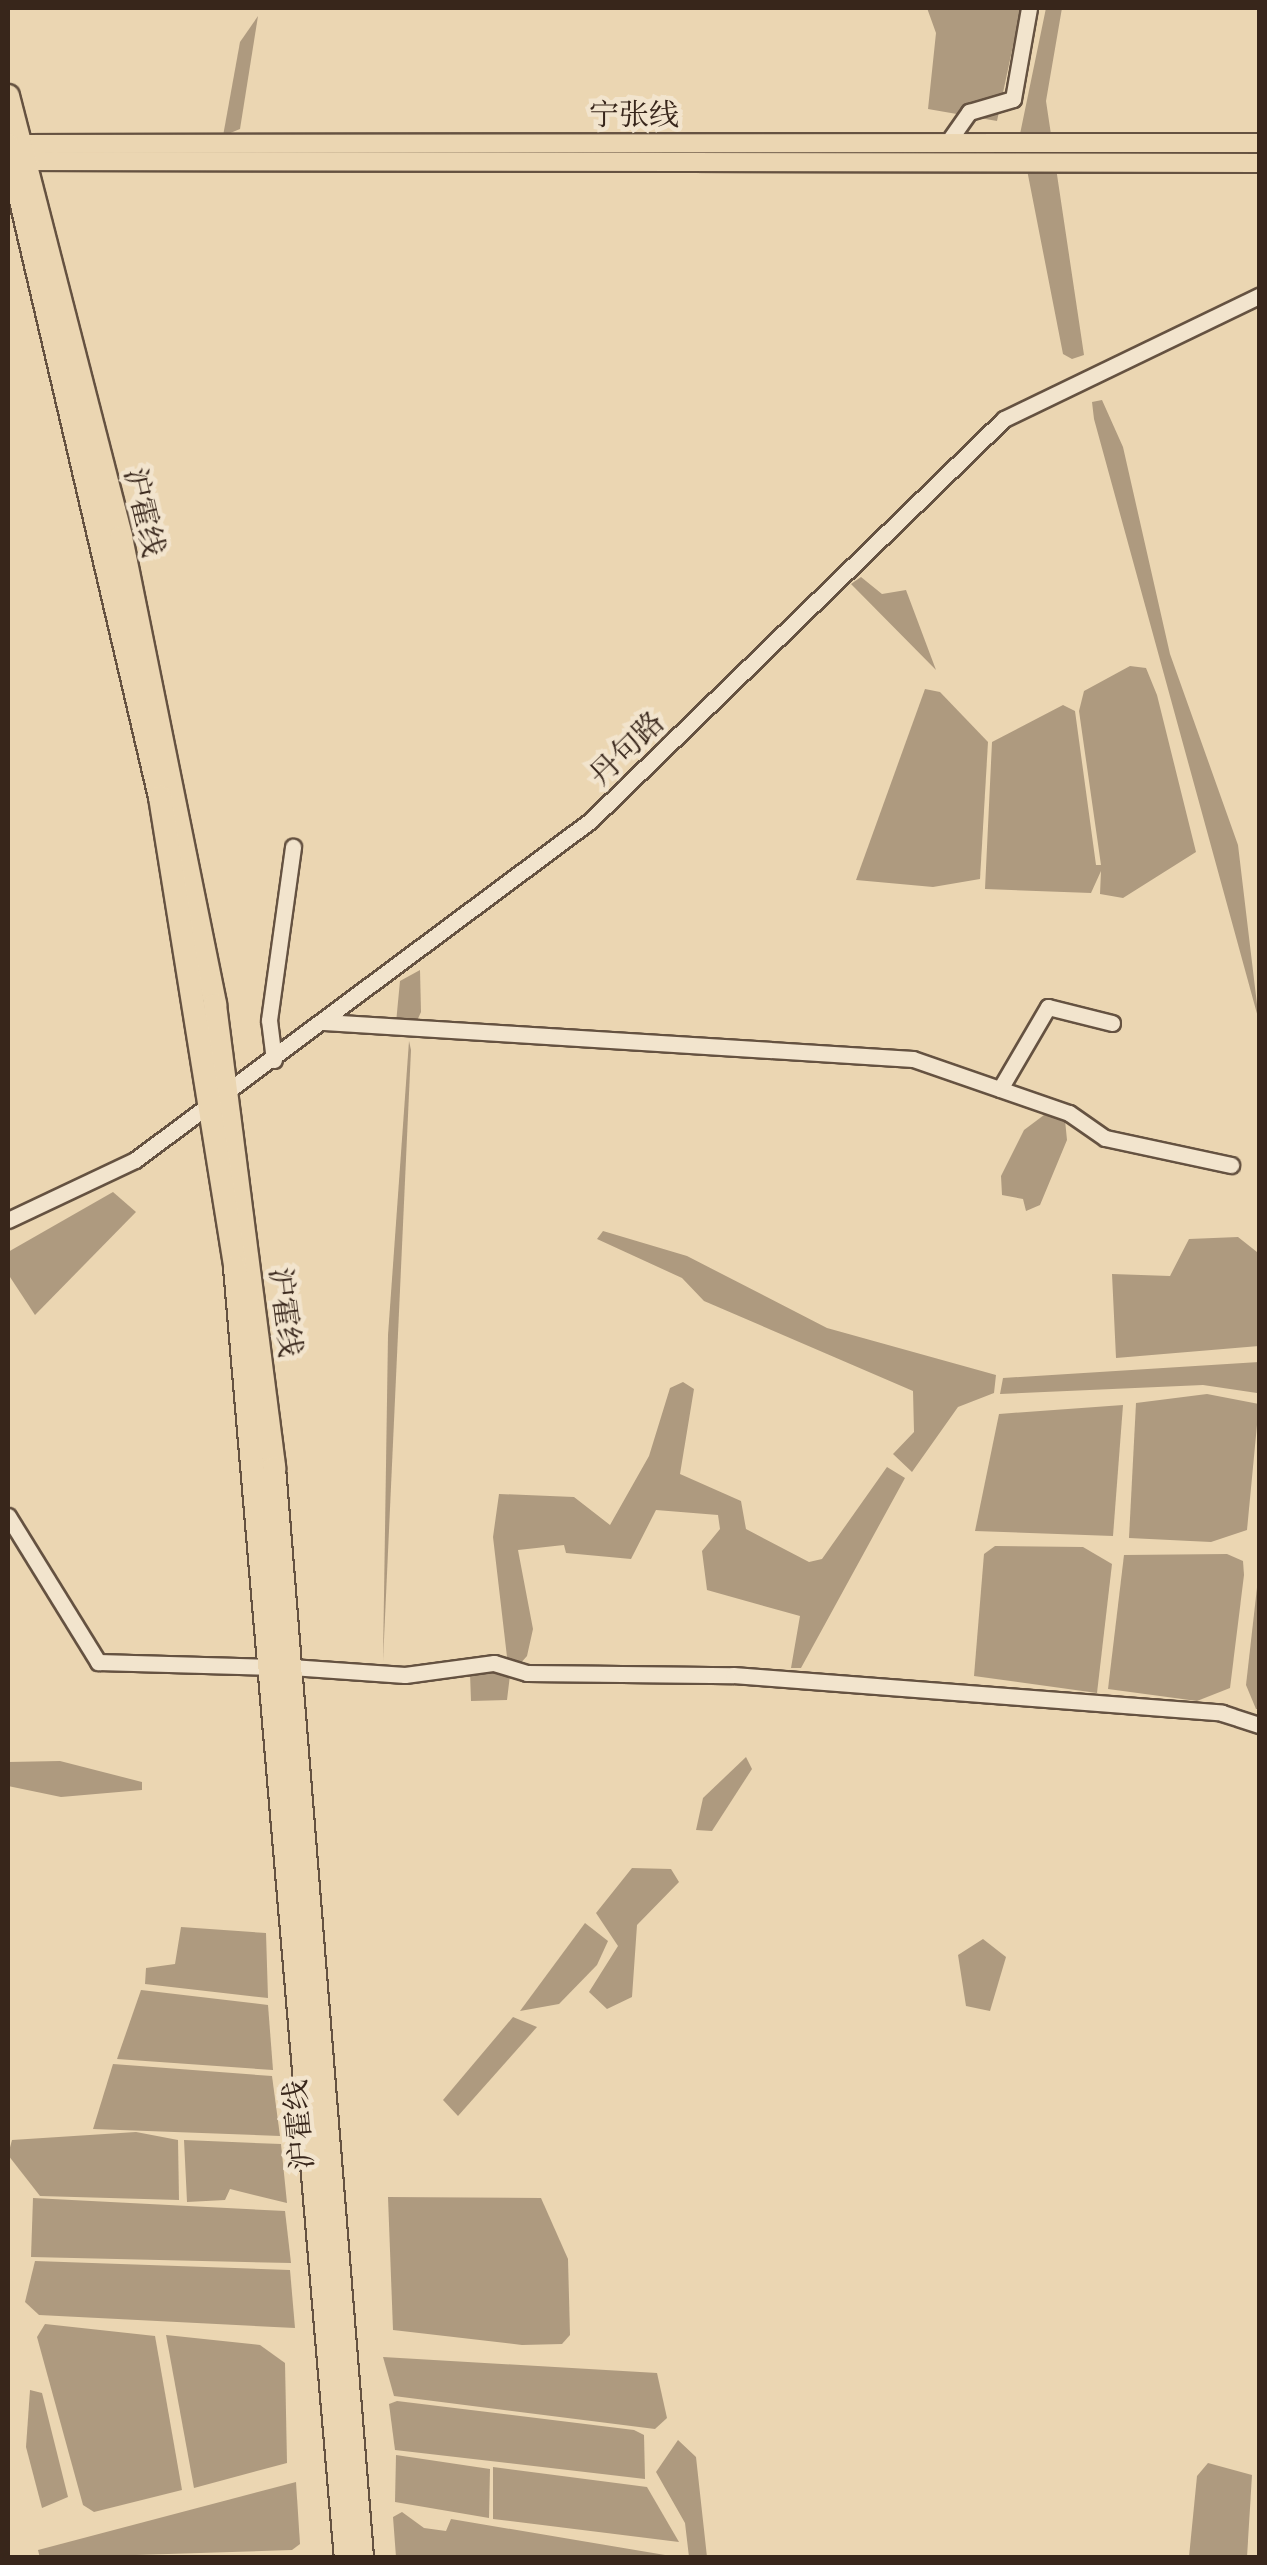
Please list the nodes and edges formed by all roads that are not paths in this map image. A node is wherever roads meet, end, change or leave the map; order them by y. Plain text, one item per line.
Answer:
1 (1030, 8) edge
2 (8, 96) edge
3 (948, 142) junction
4 (1260, 144) edge
5 (15, 153) edge
6 (1091, 153) junction
7 (1008, 154) junction
8 (1260, 163) edge
9 (1260, 295) edge
10 (293, 847) dead end
11 (324, 1022) junction
12 (1112, 1023) dead end
13 (274, 1060) junction
14 (1000, 1089) junction
15 (219, 1101) junction
16 (1231, 1166) dead end
17 (8, 1220) edge
18 (8, 1516) edge
19 (282, 1667) junction
20 (1260, 1725) edge
21 (346, 2558) edge
22 (362, 2558) edge

1 - 3 street
2 - 5 highway, 沪霍线
3 - 5 main road, 宁张线
3 - 7 main road, 宁张线
4 - 6 main road, 宁张线
5 - 7 main road, 宁张线
5 - 15 highway, 沪霍线
6 - 7 main road, 宁张线
6 - 8 main road, 宁张线
9 - 11 street, 丹句路
10 - 13 street
11 - 13 street, 丹句路
11 - 14 street
12 - 14 street
13 - 15 street, 丹句路
14 - 16 street
15 - 17 street, 丹句路
15 - 19 highway, 沪霍线
18 - 19 street
19 - 20 street
19 - 21 highway, 沪霍线
19 - 22 highway, 沪霍线

